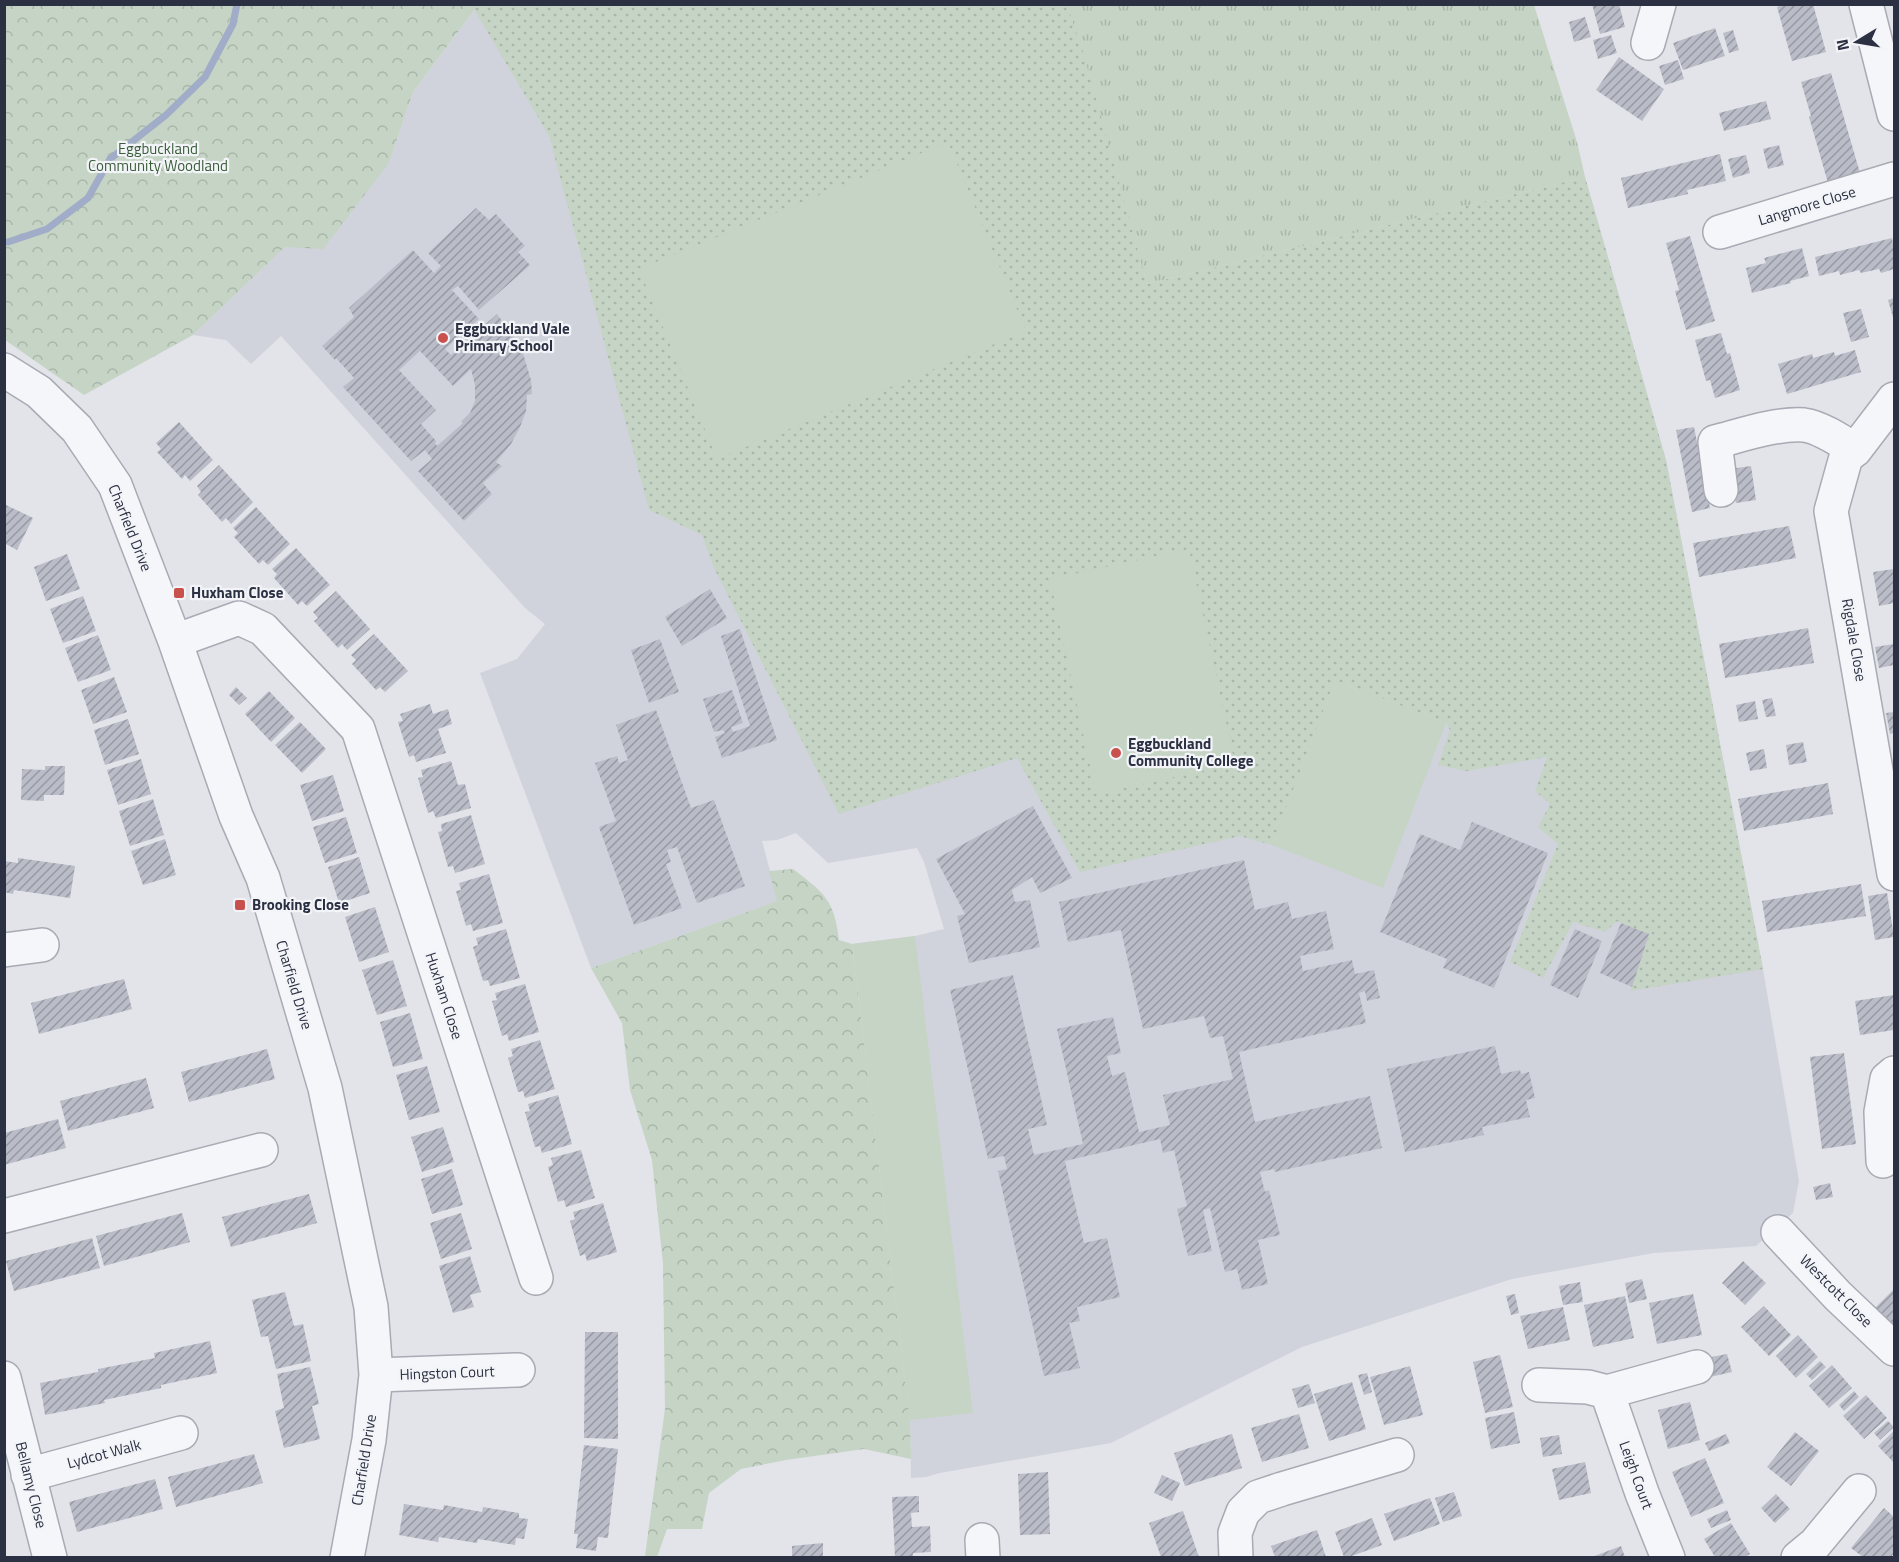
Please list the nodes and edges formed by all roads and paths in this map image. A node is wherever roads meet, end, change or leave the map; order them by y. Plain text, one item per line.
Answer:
1 (1659, 4) edge
2 (1866, 4) edge
3 (1648, 43) dead end
4 (1894, 114) edge
5 (1894, 179) edge
6 (1720, 232) dead end
7 (4, 370) edge
8 (1894, 399) edge
9 (1855, 450) junction
10 (1721, 490) dead end
11 (175, 641) junction
12 (1891, 834) edge
13 (1894, 874) edge
14 (42, 945) dead end
15 (4, 950) edge
16 (1894, 1073) edge
17 (261, 1150) dead end
18 (1883, 1161) dead end
19 (4, 1216) edge
20 (1778, 1232) dead end
21 (536, 1278) dead end
22 (1894, 1349) edge
23 (1697, 1367) dead end
24 (518, 1370) dead end
25 (376, 1375) junction
26 (4, 1378) edge
27 (1539, 1385) dead end
28 (1607, 1392) junction
29 (181, 1433) dead end
30 (1380, 1469) dead end
31 (28, 1475) junction
32 (1859, 1491) dead end
33 (50, 1557) edge
34 (347, 1557) edge
35 (1236, 1557) edge
36 (1668, 1557) edge
37 (1798, 1557) edge

1 - 3 street
2 - 4 street
5 - 6 street, Langmore Close
7 - 11 street, Charfield Drive
8 - 9 street, Rigdale Close
9 - 10 street
9 - 12 street, Rigdale Close
11 - 21 street, Huxham Close
11 - 25 street, Charfield Drive
12 - 13 street, Rigdale Close
14 - 15 street
16 - 18 street
17 - 19 street
20 - 22 street, Westcott Close
23 - 28 street
24 - 25 street, Hingston Court
25 - 34 street, Charfield Drive
26 - 31 street, Bellamy Close
27 - 28 street
28 - 36 street, Leigh Court
29 - 31 street, Lydcot Walk
30 - 35 street
31 - 33 street, Bellamy Close
32 - 37 street

